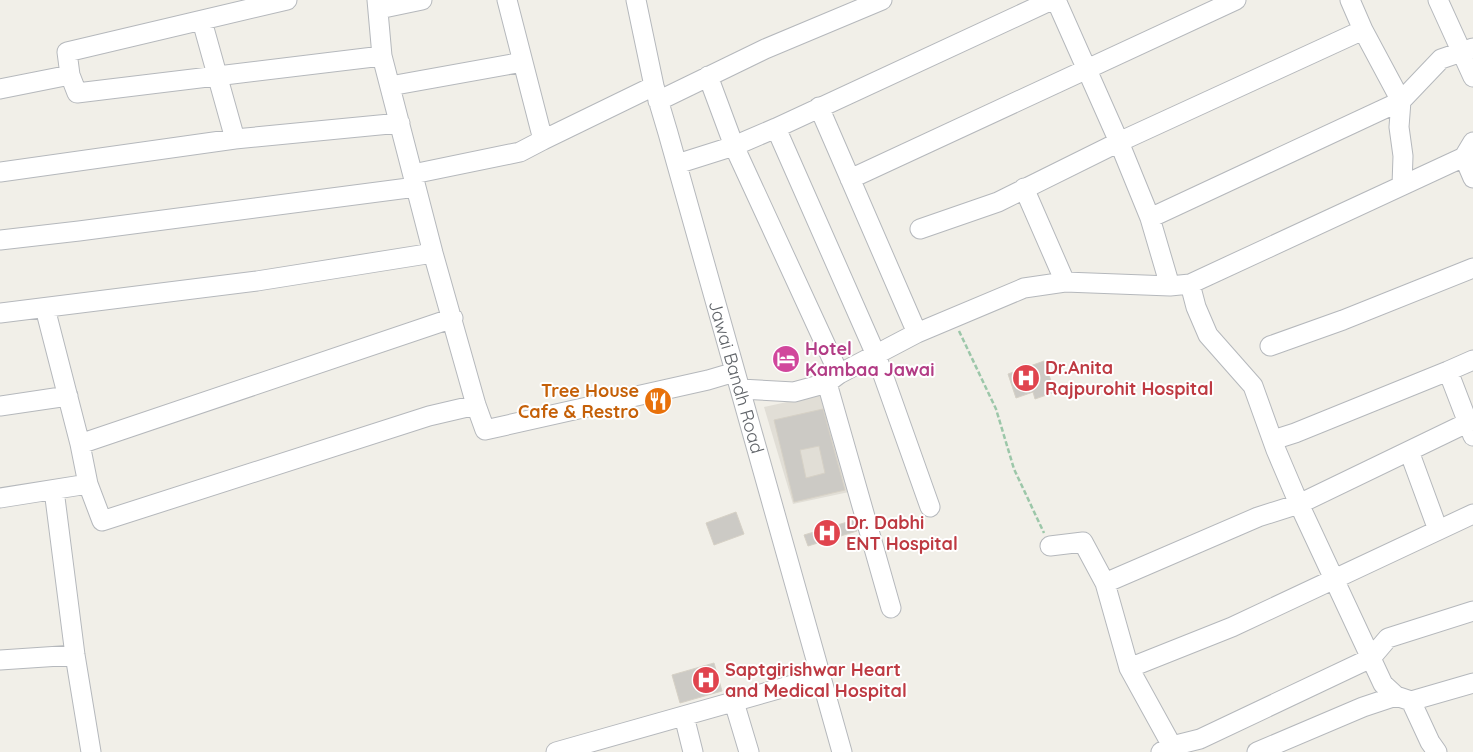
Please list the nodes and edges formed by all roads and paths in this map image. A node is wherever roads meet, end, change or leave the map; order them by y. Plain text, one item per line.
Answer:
1 (422, 0) edge
2 (507, 0) edge
3 (636, 0) edge
4 (882, 0) edge
5 (1052, 0) edge
6 (1056, 0) edge
7 (1236, 0) edge
8 (1350, 0) edge
9 (1438, 0) edge
10 (281, 1) edge
11 (378, 5) edge
12 (855, 5) edge
13 (202, 21) junction
14 (1363, 30) junction
15 (1467, 49) edge
16 (382, 56) junction
17 (523, 62) junction
18 (1086, 70) junction
19 (70, 75) junction
20 (218, 75) junction
21 (708, 76) junction
22 (1473, 78) edge
23 (390, 86) junction
24 (0, 89) edge
25 (656, 94) junction
26 (1401, 101) junction
27 (819, 108) junction
28 (400, 123) junction
29 (776, 128) junction
30 (236, 139) junction
31 (543, 140) junction
32 (1119, 142) junction
33 (734, 146) junction
34 (1469, 149) edge
35 (677, 164) junction
36 (0, 172) edge
37 (850, 178) junction
38 (1473, 178) edge
39 (414, 180) junction
40 (1402, 186) junction
41 (1024, 188) junction
42 (1150, 218) junction
43 (920, 230) dead end
44 (0, 240) edge
45 (433, 253) junction
46 (1473, 268) edge
47 (1065, 282) junction
48 (1190, 284) junction
49 (1170, 286) junction
50 (45, 308) junction
51 (0, 313) edge
52 (453, 318) junction
53 (953, 318) junction
54 (917, 333) junction
55 (1270, 346) dead end
56 (876, 355) junction
57 (1473, 360) edge
58 (1448, 371) junction
59 (833, 378) junction
60 (737, 381) junction
61 (68, 396) junction
62 (476, 405) junction
63 (0, 406) edge
64 (1471, 426) edge
65 (1273, 440) junction
66 (80, 444) junction
67 (1409, 451) junction
68 (88, 484) junction
69 (54, 490) junction
70 (0, 498) edge
71 (1299, 504) junction
72 (930, 507) dead end
73 (1473, 514) edge
74 (1438, 530) junction
75 (1050, 546) joint
76 (1334, 579) junction
77 (1106, 583) junction
78 (890, 608) dead end
79 (1473, 611) edge
80 (74, 655) junction
81 (1371, 658) junction
82 (0, 660) edge
83 (1128, 668) junction
84 (821, 677) junction
85 (1473, 683) edge
86 (1404, 699) junction
87 (734, 702) junction
88 (684, 716) junction
89 (1204, 745) edge
90 (1166, 749) edge
91 (91, 752) edge
92 (556, 752) edge
93 (693, 752) edge
94 (749, 752) edge
95 (842, 752) edge
96 (1257, 752) edge
97 (1437, 752) edge

1 - 11 street
2 - 17 street
3 - 25 street, Jawai Bandh Road
4 - 12 street
5 - 27 street
6 - 18 street
7 - 18 street
8 - 14 street
9 - 15 street
10 - 13 street
11 - 16 street
12 - 21 street
13 - 19 street
13 - 20 street
14 - 26 street
14 - 32 street
15 - 22 street
15 - 26 street
16 - 20 street
16 - 23 street
17 - 23 street
17 - 31 street
18 - 32 street
18 - 37 street
19 - 20 street
19 - 24 street
20 - 30 street
21 - 25 street
21 - 33 street
23 - 28 street
25 - 31 street
25 - 35 street, Jawai Bandh Road
26 - 40 street
26 - 42 street
27 - 29 street
27 - 37 street
28 - 30 street
28 - 39 street
29 - 33 street
29 - 56 street
30 - 36 street
31 - 39 street
32 - 41 street
32 - 42 street
33 - 35 street
33 - 59 street
34 - 38 street
34 - 40 street
35 - 60 street, Jawai Bandh Road
37 - 54 street
39 - 44 street
39 - 45 street
40 - 48 street
41 - 43 street
41 - 47 street
42 - 49 street
45 - 50 street
45 - 52 street
46 - 55 street
47 - 49 street
47 - 53 street
48 - 49 street
48 - 65 street
50 - 51 street
50 - 61 street
52 - 62 street
52 - 66 street
53 - 54 street
53 - 75 path
54 - 56 street
56 - 59 street
56 - 72 street
57 - 58 street
58 - 64 street
58 - 65 street
59 - 60 street
59 - 78 street
60 - 62 street
60 - 84 street, Jawai Bandh Road
61 - 63 street
61 - 66 street
62 - 68 street
64 - 67 street
65 - 71 street
66 - 68 street
67 - 71 street
67 - 74 street
68 - 69 street
69 - 70 street
69 - 80 street
71 - 76 street
71 - 77 street
73 - 74 street
74 - 76 street
75 - 77 street
76 - 81 street
76 - 83 street
77 - 83 street
79 - 81 street
80 - 82 street
80 - 91 street
81 - 86 street
81 - 89 street
83 - 90 street
84 - 87 street
84 - 95 street, Jawai Bandh Road
85 - 86 street
86 - 96 street
86 - 97 street
87 - 88 street
87 - 94 street
88 - 92 street
88 - 93 street
89 - 90 street

